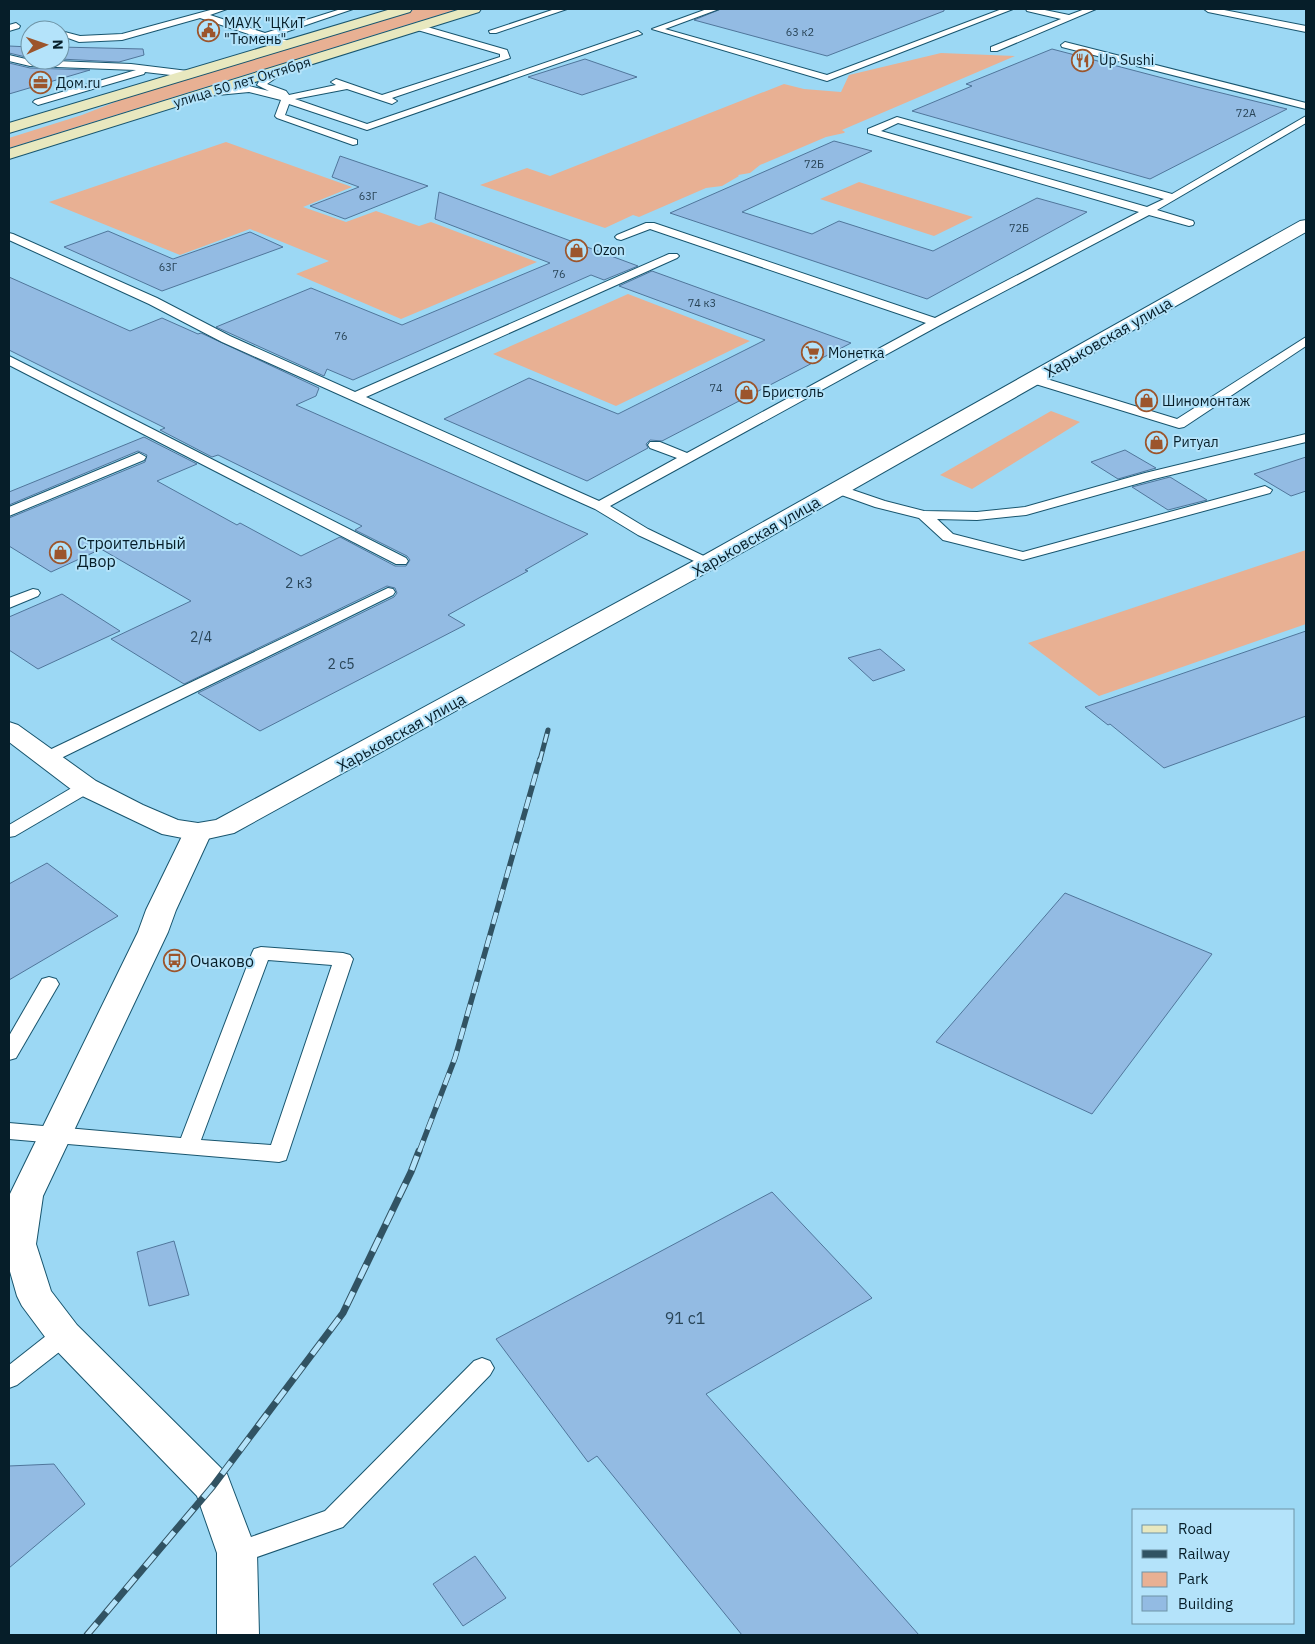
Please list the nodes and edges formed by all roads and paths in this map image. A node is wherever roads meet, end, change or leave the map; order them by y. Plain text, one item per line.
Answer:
1 (180, 9) edge
2 (223, 9) edge
3 (349, 9) edge
4 (404, 9) edge
5 (474, 9) edge
6 (563, 9) edge
7 (716, 9) edge
8 (1009, 9) edge
9 (1030, 9) edge
10 (1092, 9) edge
11 (1208, 9) edge
12 (200, 15) junction
13 (1069, 18) junction
14 (417, 27) junction
15 (1306, 29) edge
16 (492, 31) dead end
17 (638, 34) dead end
18 (70, 36) edge
19 (266, 36) junction
20 (288, 44) junction
21 (1065, 45) dead end
22 (994, 50) dead end
23 (70, 65) edge
24 (283, 69) junction
25 (152, 70) junction
26 (188, 74) junction
27 (334, 81) dead end
28 (347, 86) junction
29 (205, 93) junction
30 (286, 98) junction
31 (381, 98) junction
32 (38, 102) dead end
33 (1306, 106) edge
34 (418, 110) junction
35 (1306, 119) edge
36 (9, 128) edge
37 (353, 142) dead end
38 (9, 154) edge
39 (1173, 198) junction
40 (1149, 211) junction
41 (1188, 223) dead end
42 (1306, 225) edge
43 (9, 236) edge
44 (621, 238) dead end
45 (673, 256) dead end
46 (936, 322) junction
47 (243, 332) dead end
48 (226, 338) junction
49 (1306, 341) edge
50 (9, 360) edge
51 (1033, 380) junction
52 (355, 397) junction
53 (1306, 438) edge
54 (655, 445) dead end
55 (139, 457) dead end
56 (688, 458) junction
57 (838, 489) junction
58 (1265, 490) dead end
59 (600, 506) junction
60 (9, 512) edge
61 (924, 515) junction
62 (401, 561) dead end
63 (707, 563) junction
64 (388, 592) dead end
65 (33, 593) dead end
66 (9, 604) edge
67 (9, 730) edge
68 (47, 758) junction
69 (86, 787) junction
70 (9, 832) edge
71 (198, 832) junction
72 (49, 984) dead end
73 (9, 1053) edge
74 (9, 1131) edge
75 (55, 1135) junction
76 (188, 1146) junction
77 (64, 1335) junction
78 (482, 1368) dead end
79 (9, 1378) edge
80 (237, 1553) junction
81 (238, 1635) edge

1 - 12 lane
2 - 12 lane
3 - 19 lane
4 - 20 main road, улица 50 лет Октября
5 - 14 main road, улица 50 лет Октября
6 - 16 lane
7 - 8 lane
9 - 13 lane
10 - 13 lane
11 - 15 lane
12 - 18 lane
12 - 19 lane
13 - 22 lane
14 - 24 main road, улица 50 лет Октября
14 - 31 lane
17 - 34 lane
19 - 20 lane
20 - 26 main road, улица 50 лет Октября
21 - 33 lane
23 - 25 lane
24 - 29 main road, улица 50 лет Октября
24 - 30 lane
25 - 26 lane
25 - 32 lane
26 - 36 main road, улица 50 лет Октября
27 - 28 lane
28 - 30 lane
28 - 31 lane
29 - 30 lane
29 - 38 main road, улица 50 лет Октября
30 - 34 lane
30 - 37 lane
31 - 34 lane
35 - 39 lane
39 - 40 lane
39 - 40 lane
40 - 41 lane
40 - 46 lane
42 - 51 street, Харьковская улица
43 - 48 lane
44 - 46 lane
45 - 52 lane
46 - 56 lane
47 - 48 lane
48 - 52 lane
49 - 51 lane
50 - 62 lane
51 - 57 street, Харьковская улица
52 - 59 lane
53 - 61 lane
54 - 56 lane
55 - 60 lane
56 - 59 lane
57 - 61 lane
57 - 63 street, Харьковская улица
58 - 61 lane
59 - 63 lane
63 - 71 street, Харьковская улица
64 - 68 lane
65 - 66 lane
67 - 68 street, Харьковская улица
68 - 69 street, Харьковская улица
69 - 70 lane
69 - 71 street, Харьковская улица
71 - 75 street
72 - 73 lane
74 - 75 lane
75 - 76 lane
75 - 77 street
76 - 76 lane
77 - 79 lane
77 - 80 street
78 - 80 lane
80 - 81 street

